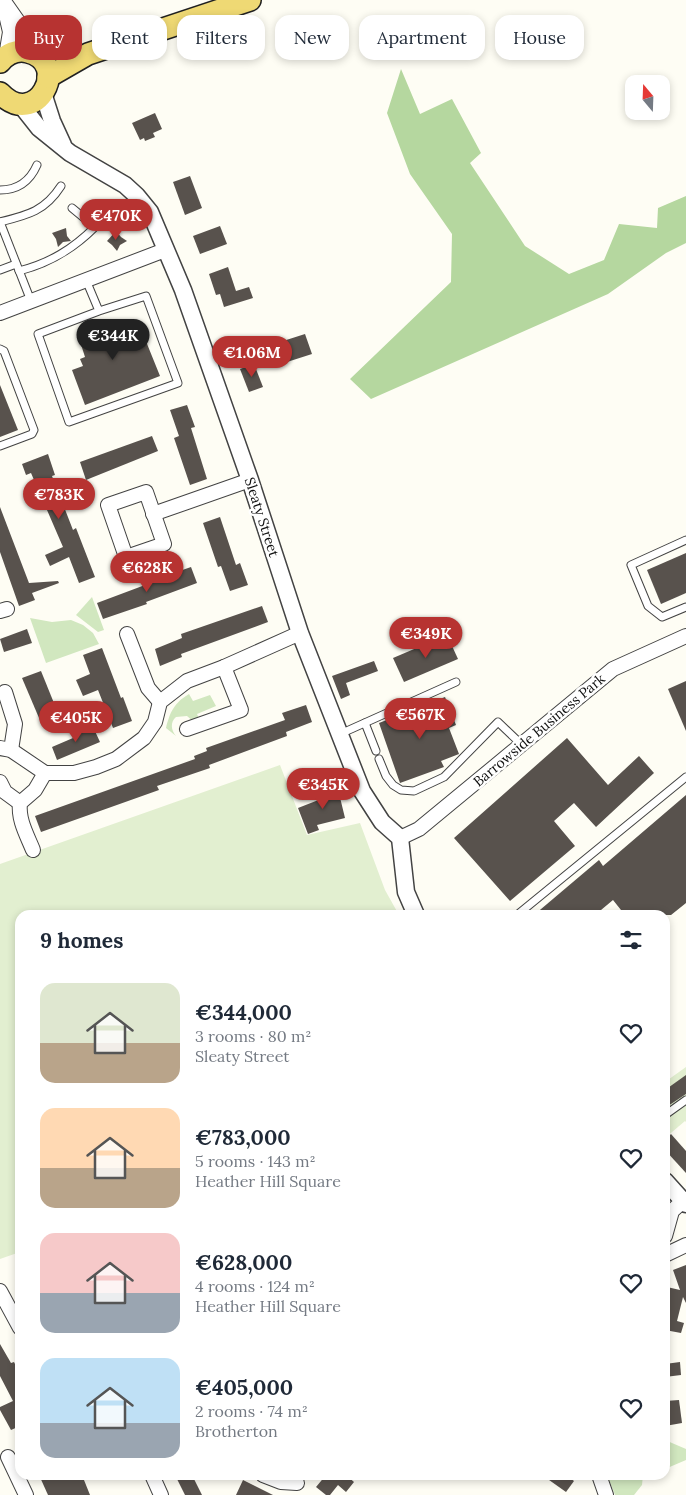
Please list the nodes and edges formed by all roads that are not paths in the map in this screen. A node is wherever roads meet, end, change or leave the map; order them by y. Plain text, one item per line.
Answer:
1 (3, 0) edge
2 (250, 0) edge
3 (15, 17) edge
4 (15, 52) edge
5 (82, 54) edge
6 (88, 54) junction
7 (3, 59) edge
8 (41, 60) edge
9 (46, 85) junction
10 (0, 94) edge
11 (20, 104) junction
12 (64, 148) junction
13 (37, 165) dead end
14 (61, 186) dead end
15 (0, 190) edge
16 (72, 208) dead end
17 (0, 222) edge
18 (165, 250) junction
19 (18, 268) junction
20 (0, 270) edge
21 (86, 280) junction
22 (31, 301) junction
23 (100, 311) junction
24 (0, 313) edge
25 (0, 349) edge
26 (0, 446) edge
27 (250, 480) junction
28 (153, 514) junction
29 (686, 540) edge
30 (686, 609) edge
31 (300, 633) junction
32 (127, 634) dead end
33 (686, 636) edge
34 (224, 667) junction
35 (456, 682) dead end
36 (5, 692) dead end
37 (160, 702) junction
38 (365, 722) junction
39 (187, 729) dead end
40 (340, 734) junction
41 (521, 744) junction
42 (6, 749) edge
43 (376, 751) dead end
44 (379, 759) dead end
45 (45, 774) junction
46 (686, 777) edge
47 (0, 782) edge
48 (20, 803) junction
49 (400, 838) junction
50 (33, 850) dead end
51 (414, 910) edge
52 (523, 910) edge
53 (685, 1101) edge
54 (670, 1112) edge
55 (670, 1186) edge
56 (685, 1203) edge
57 (670, 1218) edge
58 (686, 1246) edge
59 (670, 1253) edge
60 (0, 1291) edge
61 (15, 1319) edge
62 (9, 1457) edge
63 (15, 1470) edge
64 (19, 1480) edge
65 (154, 1480) edge
66 (276, 1480) edge
67 (601, 1480) edge
68 (297, 1484) edge
69 (26, 1495) edge
70 (161, 1495) edge
71 (606, 1495) edge

1 - 3 street
1 - 7 street
2 - 6 main road
4 - 7 main road
5 - 6 main road
6 - 9 main road
8 - 9 main road
9 - 11 main road
9 - 12 street
10 - 11 main road
11 - 12 street, Sleaty Street
12 - 18 street, Sleaty Street
13 - 15 lane
14 - 17 lane
16 - 19 lane
17 - 19 lane
18 - 21 street
18 - 27 street, Sleaty Street
19 - 20 lane
19 - 22 lane
21 - 22 street
21 - 23 lane
22 - 24 street
23 - 23 lane
25 - 26 lane
27 - 28 street
27 - 31 street, Sleaty Street
28 - 28 street
29 - 30 lane
31 - 34 street
31 - 40 street, Sleaty Street
32 - 37 street
33 - 41 street, Barrowside Business Park
34 - 37 street
34 - 39 street
35 - 38 lane
36 - 42 street
37 - 45 street
38 - 40 lane
38 - 43 lane
40 - 49 street, Sleaty Street
41 - 44 lane
41 - 49 street, Barrowside Business Park
42 - 45 street
45 - 48 street
46 - 52 lane
47 - 48 street
48 - 50 street
49 - 51 street
53 - 54 lane
55 - 56 street
56 - 57 street
58 - 59 street
60 - 61 street
62 - 63 street
64 - 69 street
65 - 70 street
66 - 68 street
67 - 71 street

